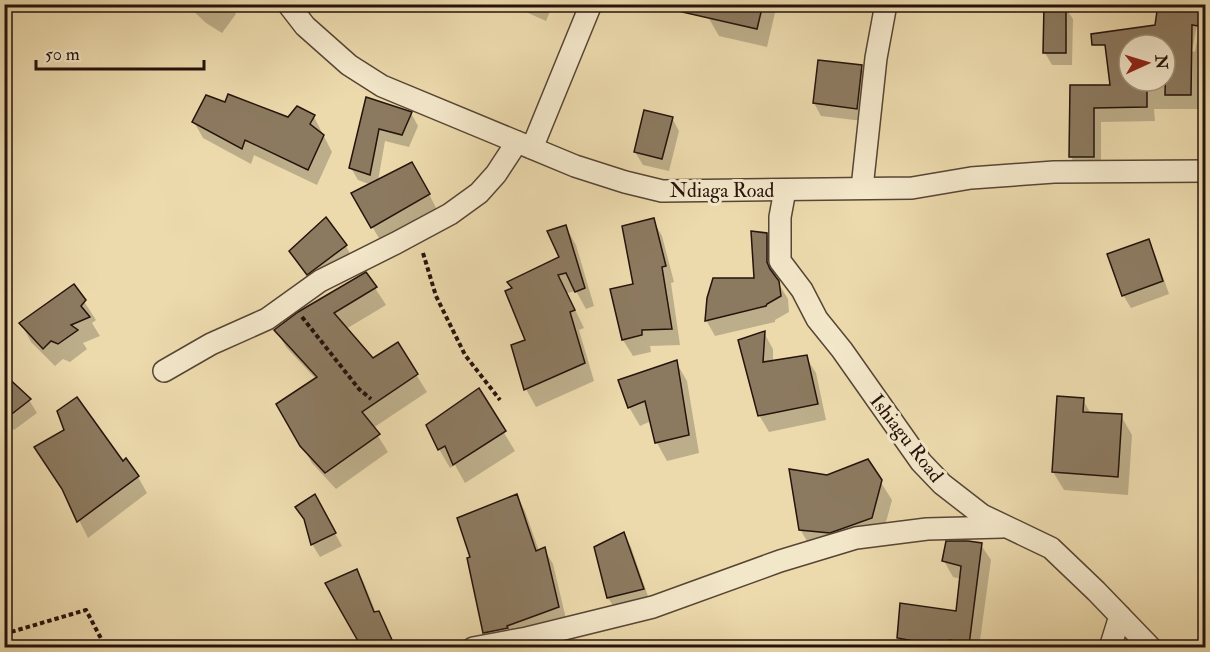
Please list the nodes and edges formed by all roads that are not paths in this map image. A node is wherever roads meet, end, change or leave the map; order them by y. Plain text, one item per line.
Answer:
1 (288, 4) edge
2 (591, 4) edge
3 (885, 4) edge
4 (525, 145) junction
5 (1206, 171) edge
6 (862, 188) junction
7 (785, 190) junction
8 (164, 371) dead end
9 (1007, 527) junction
10 (1120, 616) junction
11 (473, 648) edge
12 (1110, 648) edge
13 (1150, 648) edge

1 - 4 street, Ndiaga Road
2 - 4 street
3 - 6 street
4 - 7 street, Ndiaga Road
4 - 8 street
5 - 6 street, Ndiaga Road
6 - 7 street, Ndiaga Road
7 - 9 street, Ishiagu Road
9 - 10 street, Ishiagu Road
9 - 11 street
10 - 12 street
10 - 13 street, Ishiagu Road

